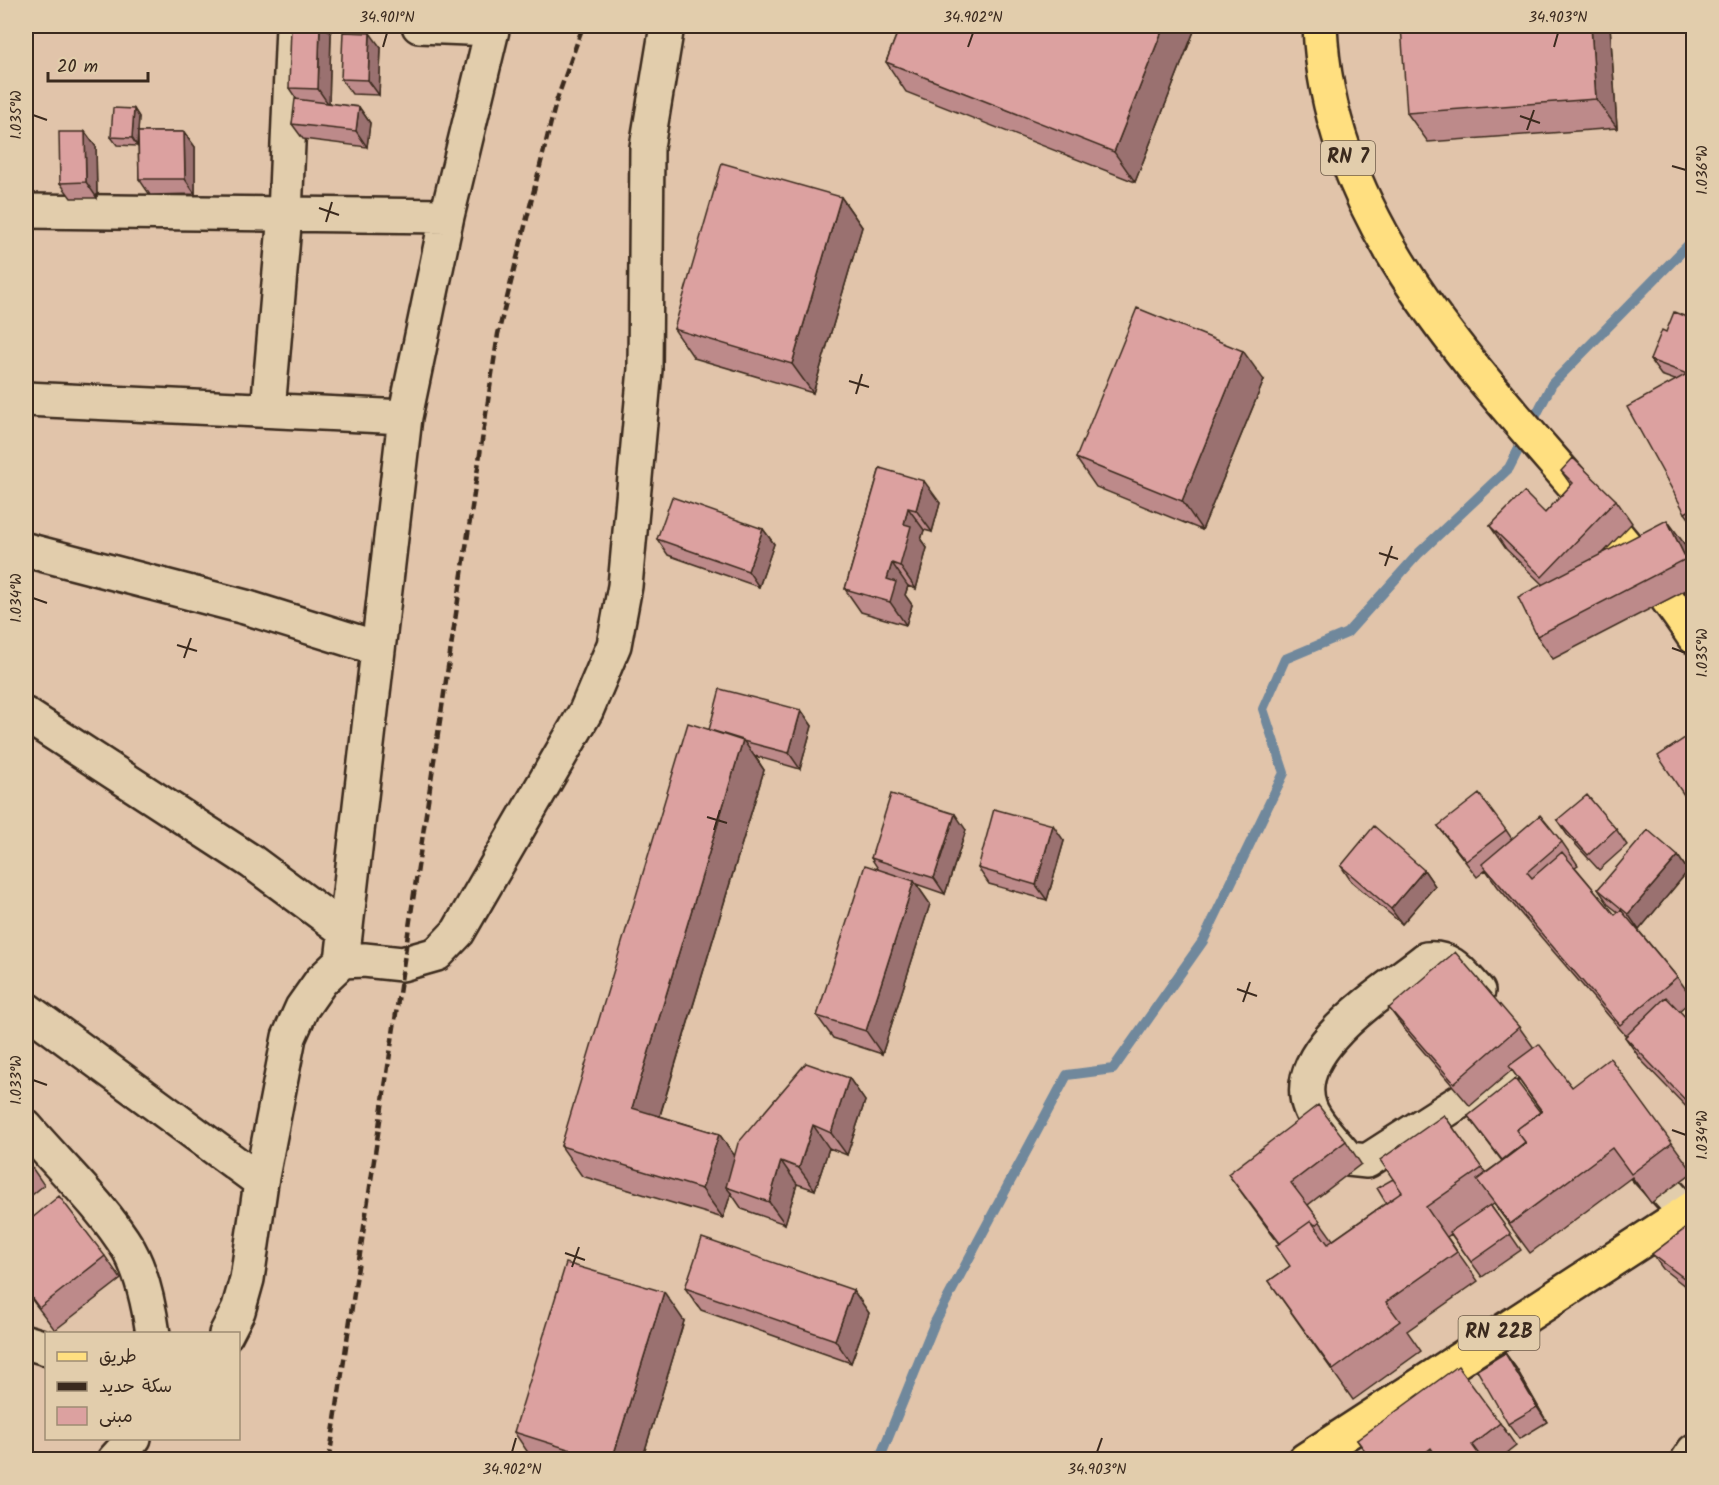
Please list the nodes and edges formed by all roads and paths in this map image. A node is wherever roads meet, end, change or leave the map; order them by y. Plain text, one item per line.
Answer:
1 (292, 26) edge
2 (420, 26) edge
3 (667, 26) edge
4 (1320, 26) edge
5 (493, 27) edge
6 (26, 211) edge
7 (285, 214) junction
8 (447, 216) junction
9 (26, 399) edge
10 (268, 410) junction
11 (405, 417) junction
12 (26, 550) edge
13 (1678, 588) edge
14 (1694, 637) edge
15 (377, 648) junction
16 (26, 715) edge
17 (344, 946) junction
18 (26, 1009) edge
19 (1497, 1012) edge
20 (1526, 1060) edge
21 (26, 1128) edge
22 (1616, 1136) edge
23 (261, 1182) junction
24 (1690, 1210) edge
25 (153, 1332) edge
26 (226, 1332) edge
27 (26, 1342) edge
28 (45, 1348) edge
29 (132, 1440) edge
30 (1694, 1450) edge
31 (114, 1460) edge
32 (1305, 1460) edge
33 (1688, 1460) edge

1 - 7 street
2 - 5 street
3 - 17 street
4 - 13 main road, RN 7
5 - 8 street
6 - 7 street
7 - 8 street
7 - 10 street
8 - 11 street
9 - 10 street
10 - 11 street
11 - 15 street
12 - 15 street
13 - 14 main road, RN 7
15 - 17 street
16 - 17 street
17 - 23 street
18 - 23 street
19 - 20 street
21 - 25 street
22 - 24 street
23 - 26 street
24 - 32 main road, RN 22B
27 - 28 street
29 - 31 street
30 - 33 street

